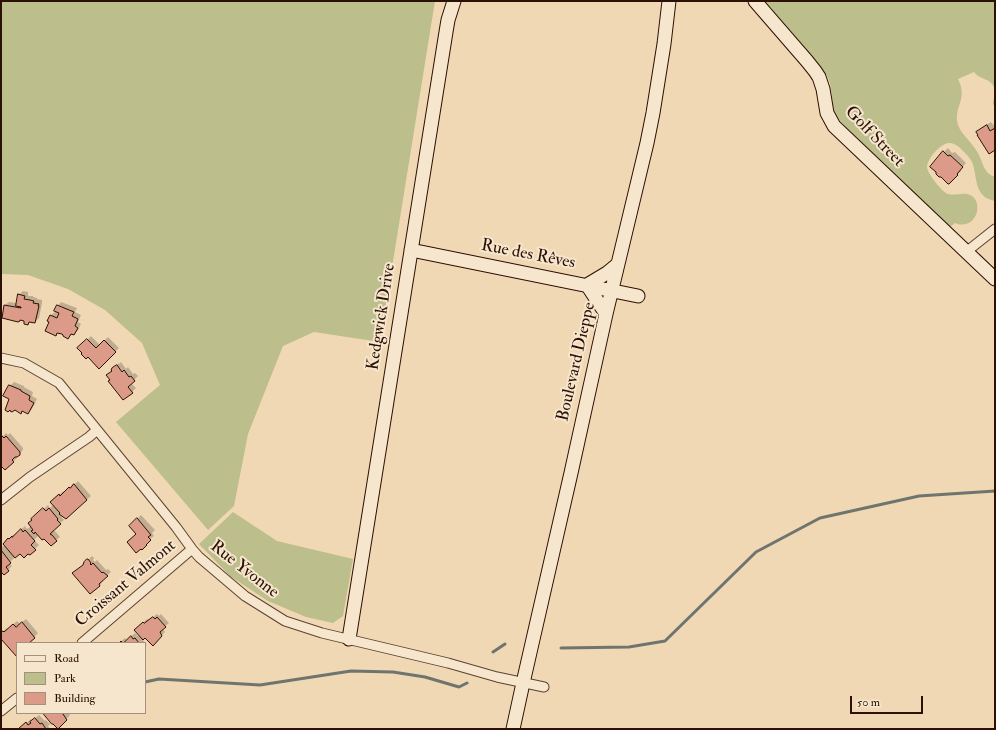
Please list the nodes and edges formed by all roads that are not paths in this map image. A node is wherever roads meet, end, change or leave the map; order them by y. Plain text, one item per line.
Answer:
1 (454, 1) edge
2 (669, 1) edge
3 (755, 1) edge
4 (995, 229) edge
5 (411, 250) junction
6 (966, 252) junction
7 (618, 264) junction
8 (995, 279) edge
9 (587, 285) junction
10 (612, 290) junction
11 (638, 296) dead end
12 (606, 314) junction
13 (1, 358) edge
14 (98, 430) junction
15 (1, 500) edge
16 (192, 549) junction
17 (349, 639) junction
18 (83, 642) edge
19 (522, 683) junction
20 (544, 687) dead end
21 (16, 699) edge
22 (1, 712) edge
23 (513, 729) edge

1 - 5 street, Kedgwick Drive
2 - 7 street, Boulevard Dieppe
3 - 6 street, Golf Street
4 - 6 street
5 - 9 street, Rue des Rêves
5 - 17 street, Kedgwick Drive
6 - 8 street, Golf Street
7 - 9 street
7 - 10 street, Boulevard Dieppe
9 - 10 street, Rue des Rêves
9 - 12 street
10 - 11 street, Rue des Rêves
10 - 12 street, Boulevard Dieppe
12 - 19 street, Boulevard Dieppe
13 - 14 street, Rue Yvonne
14 - 15 street
14 - 16 street, Rue Yvonne
16 - 17 street, Rue Yvonne
16 - 18 street, Croissant Valmont
17 - 19 street, Rue Yvonne
19 - 20 street, Rue Yvonne
19 - 23 street, Boulevard Dieppe
21 - 22 street

